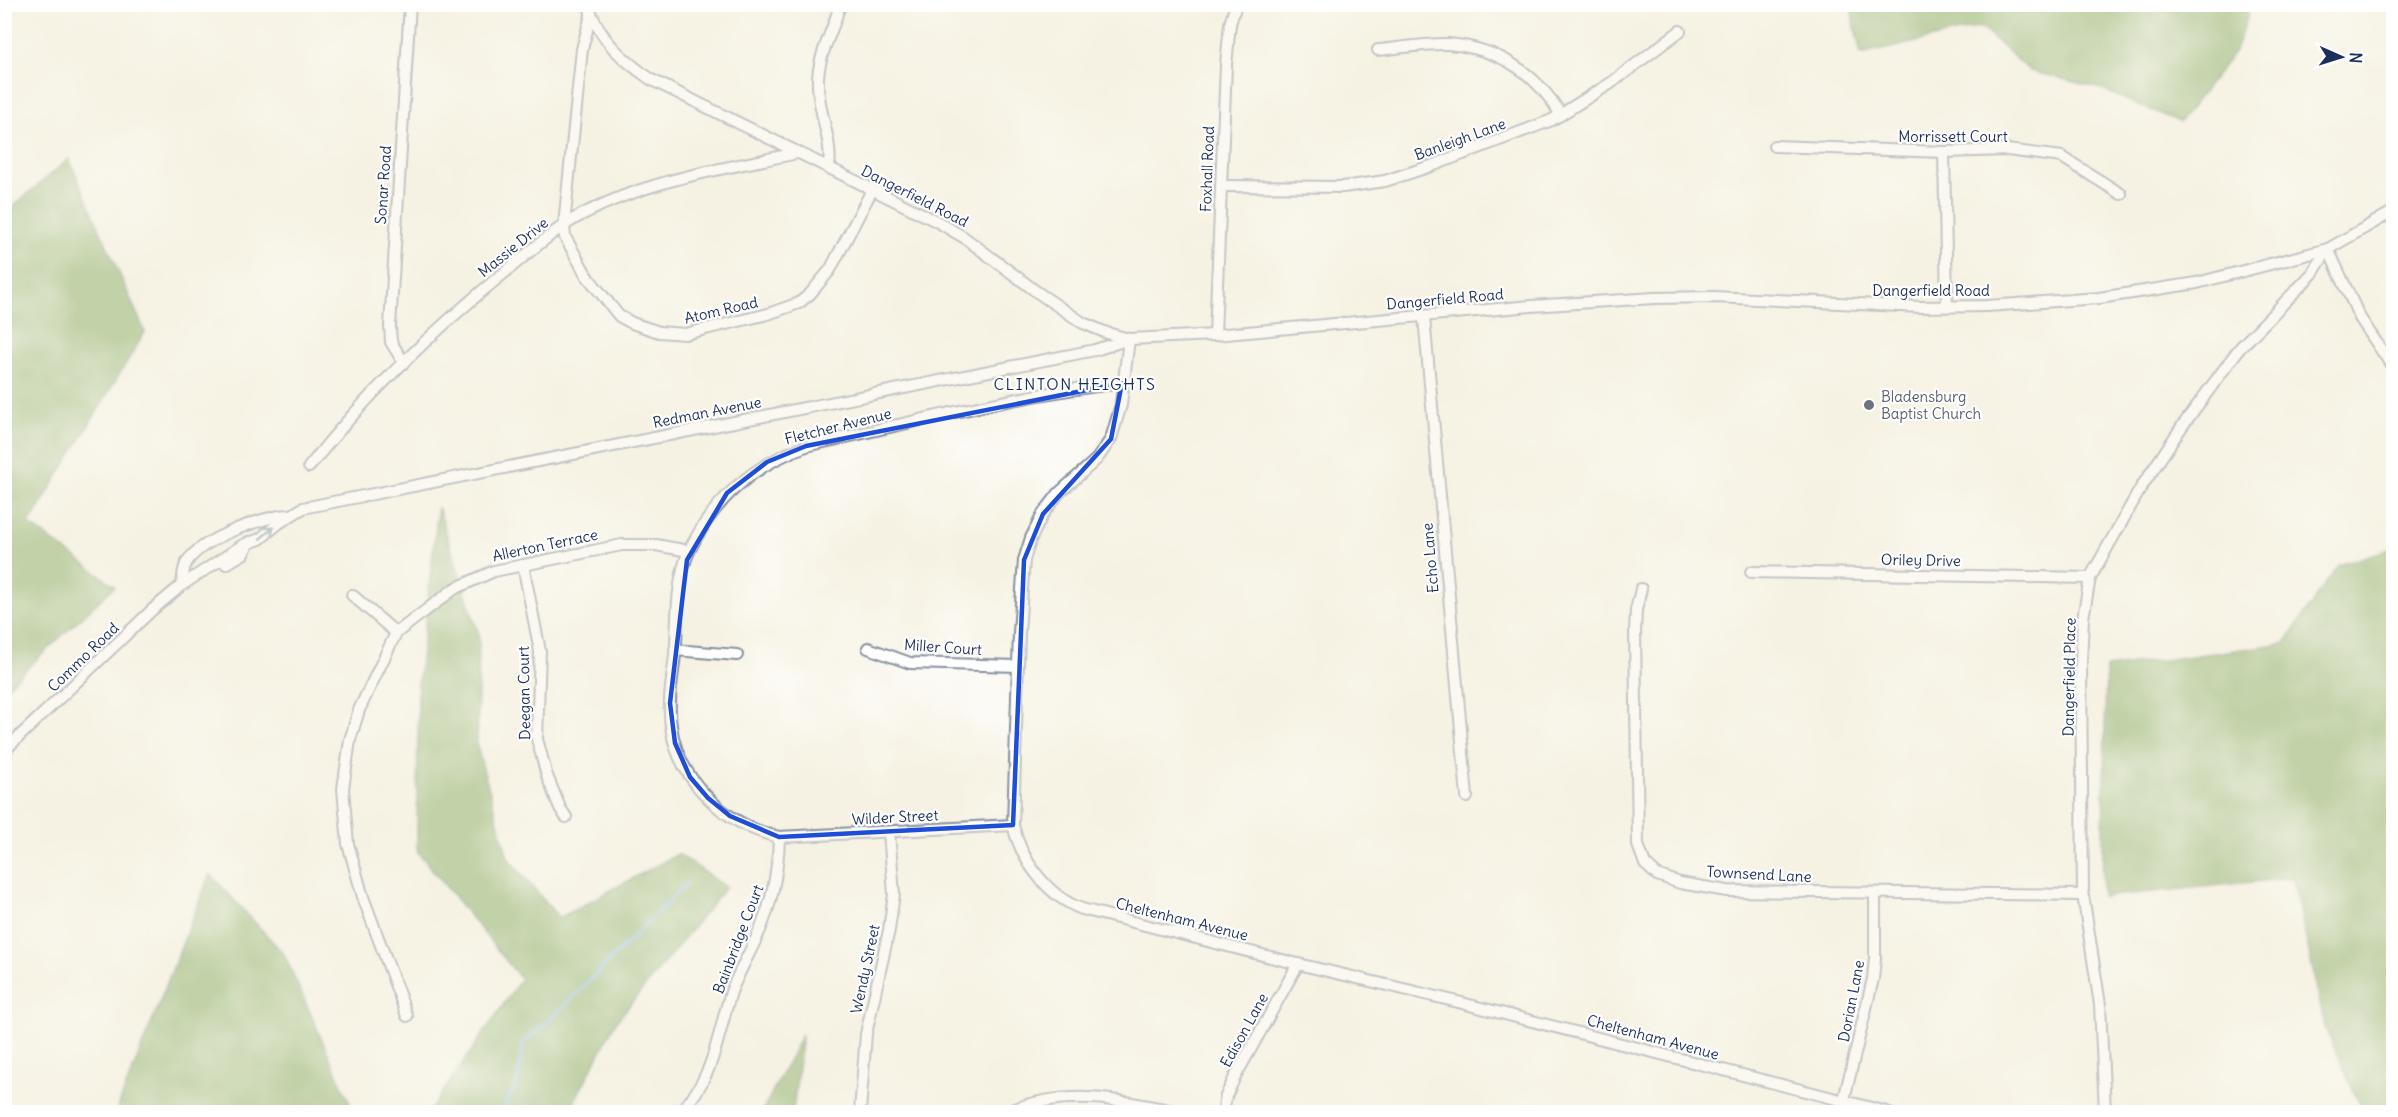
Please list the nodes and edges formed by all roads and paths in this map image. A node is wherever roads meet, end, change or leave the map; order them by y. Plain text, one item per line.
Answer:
1 (410, 4) edge
2 (840, 4) edge
3 (1236, 4) edge
4 (590, 10) edge
5 (1680, 31) dead end
6 (1378, 50) dead end
7 (1561, 115) junction
8 (1774, 146) dead end
9 (1944, 152) junction
10 (797, 153) junction
11 (829, 169) junction
12 (1222, 186) junction
13 (872, 190) junction
14 (2121, 194) dead end
15 (2394, 211) edge
16 (564, 225) junction
17 (2328, 249) junction
18 (1947, 306) junction
19 (1424, 317) junction
20 (1215, 335) junction
21 (1129, 339) junction
22 (404, 363) junction
23 (2394, 369) edge
24 (1122, 383) junction
25 (309, 467) dead end
26 (291, 515) junction
27 (689, 551) junction
28 (523, 565) junction
29 (1751, 572) dead end
30 (2090, 578) junction
31 (182, 585) junction
32 (1641, 589) dead end
33 (352, 595) dead end
34 (396, 633) junction
35 (868, 648) dead end
36 (675, 650) junction
37 (737, 655) dead end
38 (1018, 666) junction
39 (4, 751) edge
40 (1467, 797) dead end
41 (566, 817) dead end
42 (1013, 825) junction
43 (889, 832) junction
44 (780, 837) junction
45 (1875, 893) junction
46 (2084, 894) junction
47 (1298, 964) junction
48 (407, 1016) dead end
49 (1843, 1107) edge
50 (680, 1113) edge
51 (860, 1113) edge
52 (1007, 1113) edge
53 (1178, 1113) edge
54 (1223, 1113) edge
55 (1887, 1113) edge
56 (2104, 1113) edge

1 - 22 street, Sonar Road
2 - 11 street
3 - 12 street, Foxhall Road
4 - 10 street, Dangerfield Road
4 - 16 street, Atom Road
5 - 7 street, Banleigh Lane
6 - 7 street
7 - 12 street, Banleigh Lane
8 - 9 street, Morrissett Court
9 - 14 street, Morrissett Court
9 - 18 street
10 - 11 street, Dangerfield Road
10 - 16 street, Massie Drive
11 - 13 street, Dangerfield Road
12 - 20 street, Foxhall Road
13 - 16 street, Atom Road
13 - 21 street, Dangerfield Road
15 - 17 street, Dangerfield Road
16 - 22 street, Massie Drive
17 - 18 street, Dangerfield Road
17 - 23 street
17 - 30 street, Dangerfield Place
18 - 19 street, Dangerfield Road
19 - 20 street, Dangerfield Road
19 - 40 street, Echo Lane
20 - 21 street, Dangerfield Road
21 - 24 street, Cheltenham Avenue
21 - 26 street, Redman Avenue
22 - 25 street, Massie Drive
24 - 27 street, Fletcher Avenue
24 - 38 street, Cheltenham Avenue
31 -> 26 street, Commo Road
26 - 31 street
27 - 28 street, Allerton Terrace
27 - 36 street, Fletcher Avenue
28 - 34 street, Allerton Terrace
28 - 41 street, Deegan Court
29 - 30 street, Oriley Drive
30 - 46 street, Dangerfield Place
31 - 39 street, Commo Road
32 - 45 street, Townsend Lane
33 - 34 street
34 - 48 street, Allerton Terrace
35 - 38 street, Miller Court
36 - 37 street
36 - 44 street, Fletcher Avenue
38 - 42 street, Cheltenham Avenue
42 - 43 street, Wilder Street
42 - 47 street, Cheltenham Avenue
43 - 44 street, Wilder Street
43 - 51 street, Wendy Street
44 - 50 street, Bainbridge Court
45 - 46 street, Townsend Lane
45 - 49 street, Dorian Lane
46 - 56 street, Dangerfield Place
47 - 49 street, Cheltenham Avenue
47 - 54 street, Edison Lane
49 - 55 street, Cheltenham Avenue
52 - 53 street

